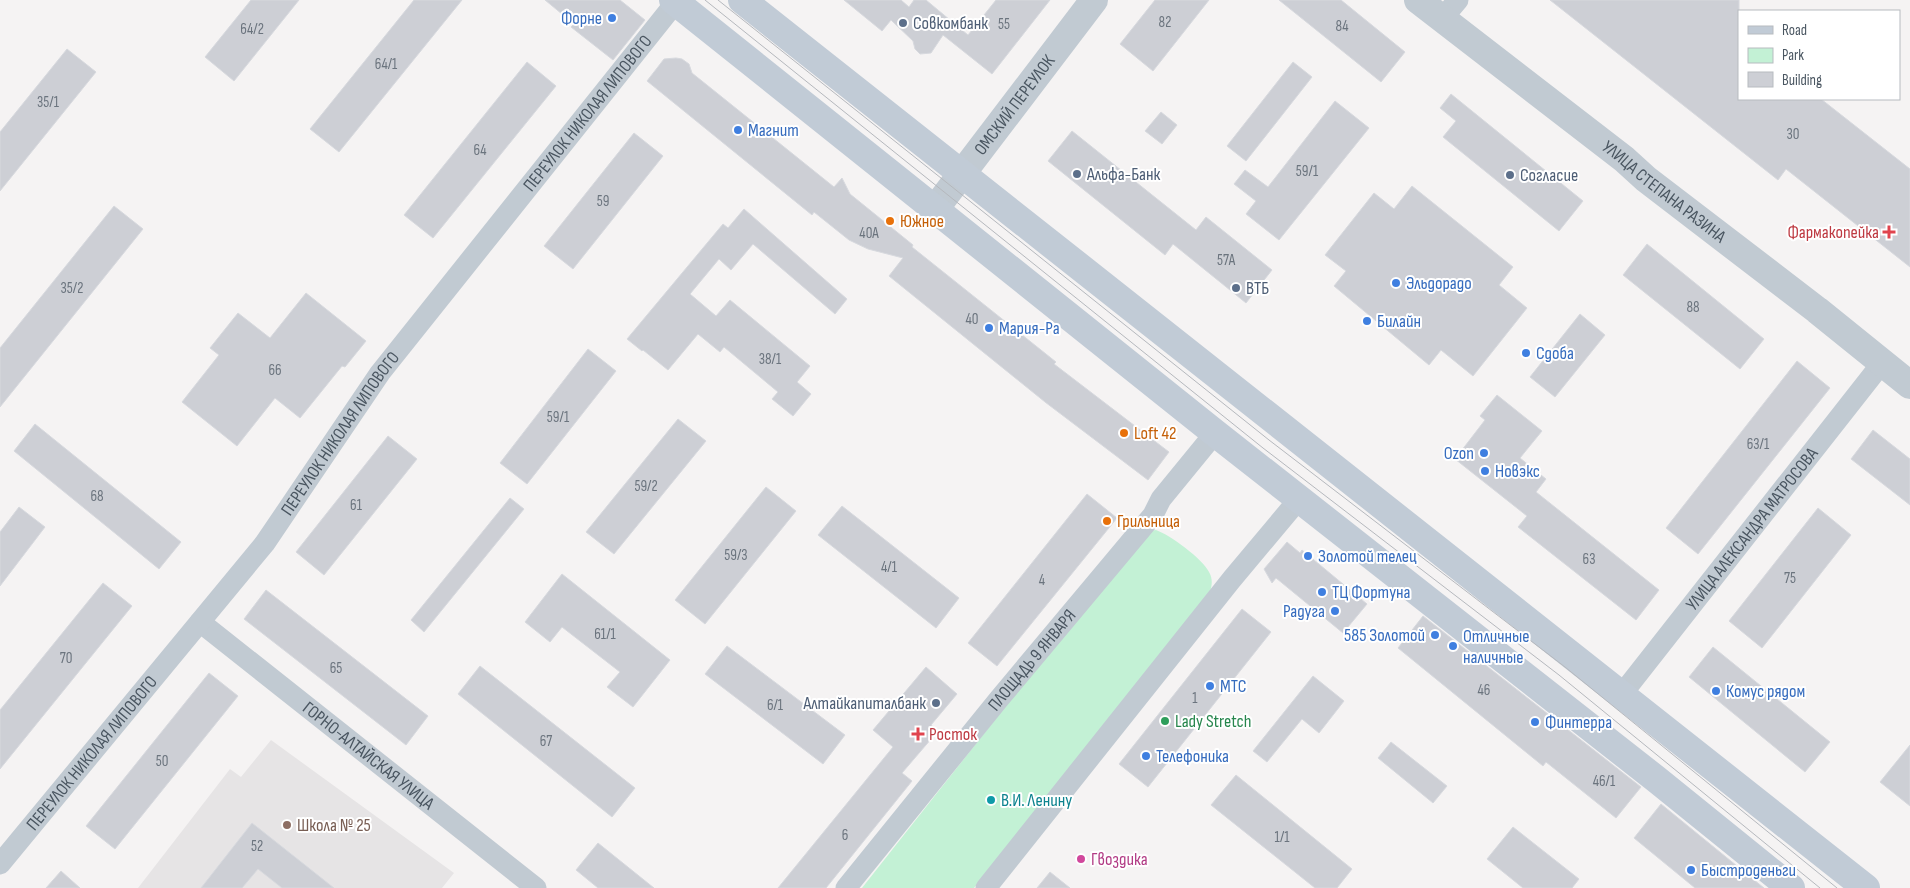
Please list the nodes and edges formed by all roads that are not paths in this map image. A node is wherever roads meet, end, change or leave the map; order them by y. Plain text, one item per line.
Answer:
1 (742, 0) edge
2 (1094, 0) edge
3 (1418, 0) edge
4 (676, 1) edge
5 (1450, 10) edge
6 (961, 172) junction
7 (935, 209) junction
8 (1882, 363) junction
9 (1910, 385) edge
10 (1215, 433) junction
11 (1299, 499) junction
12 (200, 622) junction
13 (1622, 694) junction
14 (0, 864) edge
15 (1864, 887) edge
16 (536, 888) edge
17 (846, 888) edge
18 (986, 888) edge
19 (1791, 888) edge

1 - 6 main road
2 - 6 street, ОМСКИЙ ПЕРЕУЛОК
3 - 5 street, УЛИЦА СТЕПАНА РАЗИНА
4 - 7 main road
4 - 12 street, ПЕРЕУЛОК НИКОЛАЯ ЛИПОВОГО
5 - 8 street, УЛИЦА СТЕПАНА РАЗИНА
6 - 7 street, ОМСКИЙ ПЕРЕУЛОК
6 - 13 main road
7 - 10 main road
8 - 9 street, УЛИЦА СТЕПАНА РАЗИНА
8 - 13 street, УЛИЦА АЛЕКСАНДРА МАТРОСОВА
10 - 11 main road
10 - 17 street, ПЛОЩАДЬ 9 ЯНВАРЯ
11 - 18 street
11 - 19 main road
12 - 14 street, ПЕРЕУЛОК НИКОЛАЯ ЛИПОВОГО
12 - 16 street, ГОРНО-АЛТАЙСКАЯ УЛИЦА
13 - 15 main road

